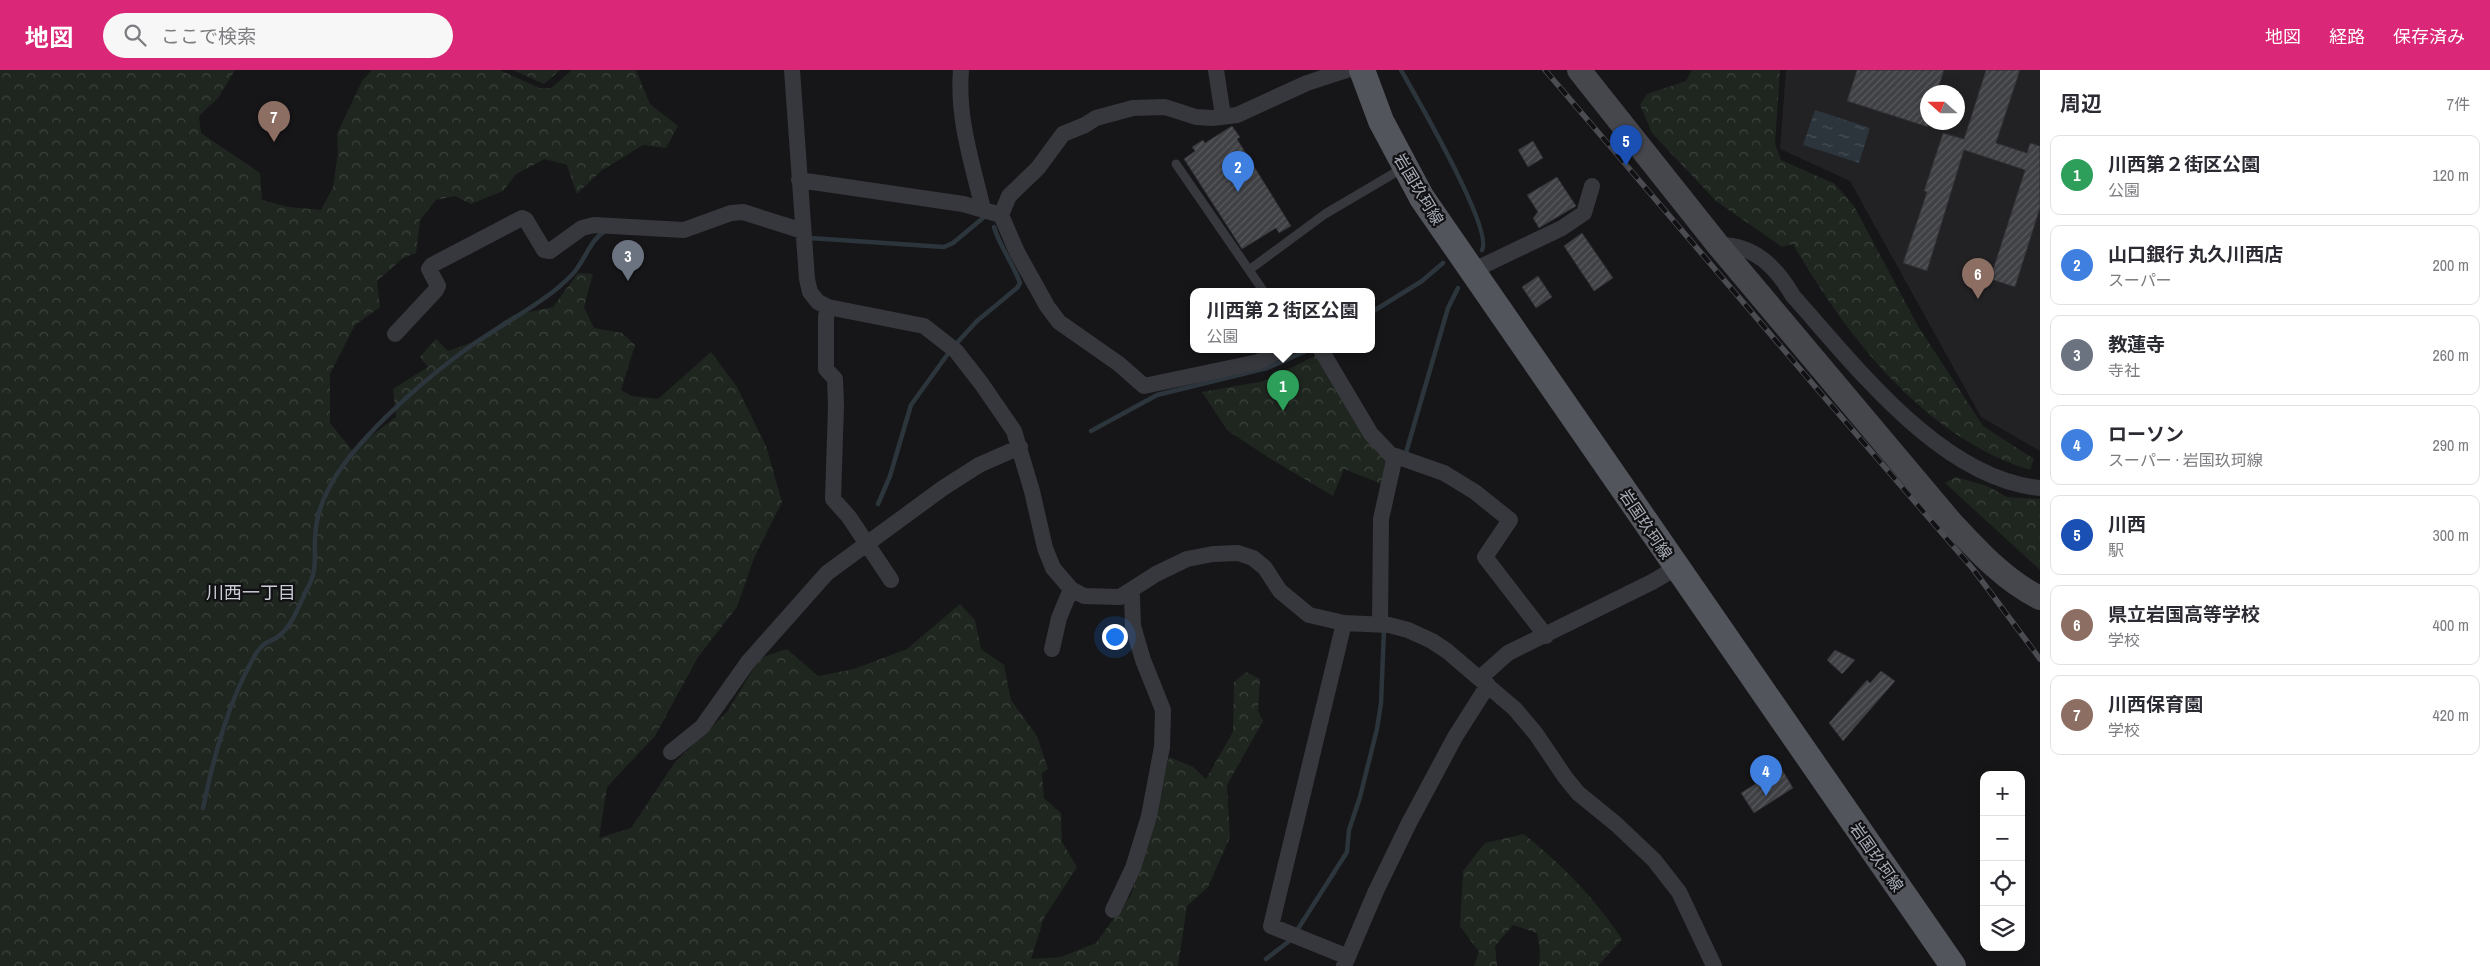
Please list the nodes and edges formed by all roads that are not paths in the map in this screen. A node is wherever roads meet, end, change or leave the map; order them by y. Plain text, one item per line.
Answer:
1 (792, 70) edge
2 (961, 70) edge
3 (1216, 70) edge
4 (1347, 70) edge
5 (1362, 70) edge
6 (1579, 70) edge
7 (1223, 116) junction
8 (1176, 164) dead end
9 (1404, 167) junction
10 (799, 180) junction
11 (1592, 186) dead end
12 (983, 209) junction
13 (1001, 215) junction
14 (803, 231) junction
15 (1718, 245) junction
16 (1249, 270) junction
17 (1472, 271) junction
18 (1261, 288) edge
19 (828, 307) junction
20 (395, 334) dead end
21 (1275, 353) edge
22 (1323, 353) edge
23 (1020, 446) junction
24 (1400, 458) junction
25 (2040, 488) edge
26 (860, 534) junction
27 (1676, 568) junction
28 (891, 580) dead end
29 (1071, 590) junction
30 (1130, 592) junction
31 (2040, 598) edge
32 (1344, 623) junction
33 (1380, 624) junction
34 (1546, 636) junction
35 (1052, 650) dead end
36 (1484, 682) junction
37 (670, 752) dead end
38 (1113, 910) dead end
39 (1346, 962) edge
40 (1714, 966) edge
41 (1953, 966) edge

1 - 10 street
2 - 12 street
3 - 7 street
4 - 7 street
5 - 9 main road, 岩国玖珂線
6 - 15 street
7 - 13 street
8 - 16 lane
9 - 16 lane
9 - 17 main road, 岩国玖珂線
10 - 12 street
10 - 14 street
11 - 17 street
12 - 13 street
13 - 21 street
14 - 19 street
14 - 20 street
15 - 25 street
15 - 31 street
16 - 18 lane
17 - 27 main road, 岩国玖珂線
19 - 23 street
19 - 26 street
22 - 24 street
23 - 26 street
23 - 29 street
24 - 33 street
24 - 34 street
26 - 28 street
26 - 37 street
27 - 34 street
27 - 41 main road, 岩国玖珂線
29 - 30 street
29 - 35 street
30 - 32 street
30 - 38 street
32 - 33 street
32 - 39 street
33 - 36 street
34 - 36 street
36 - 39 street
36 - 40 street

